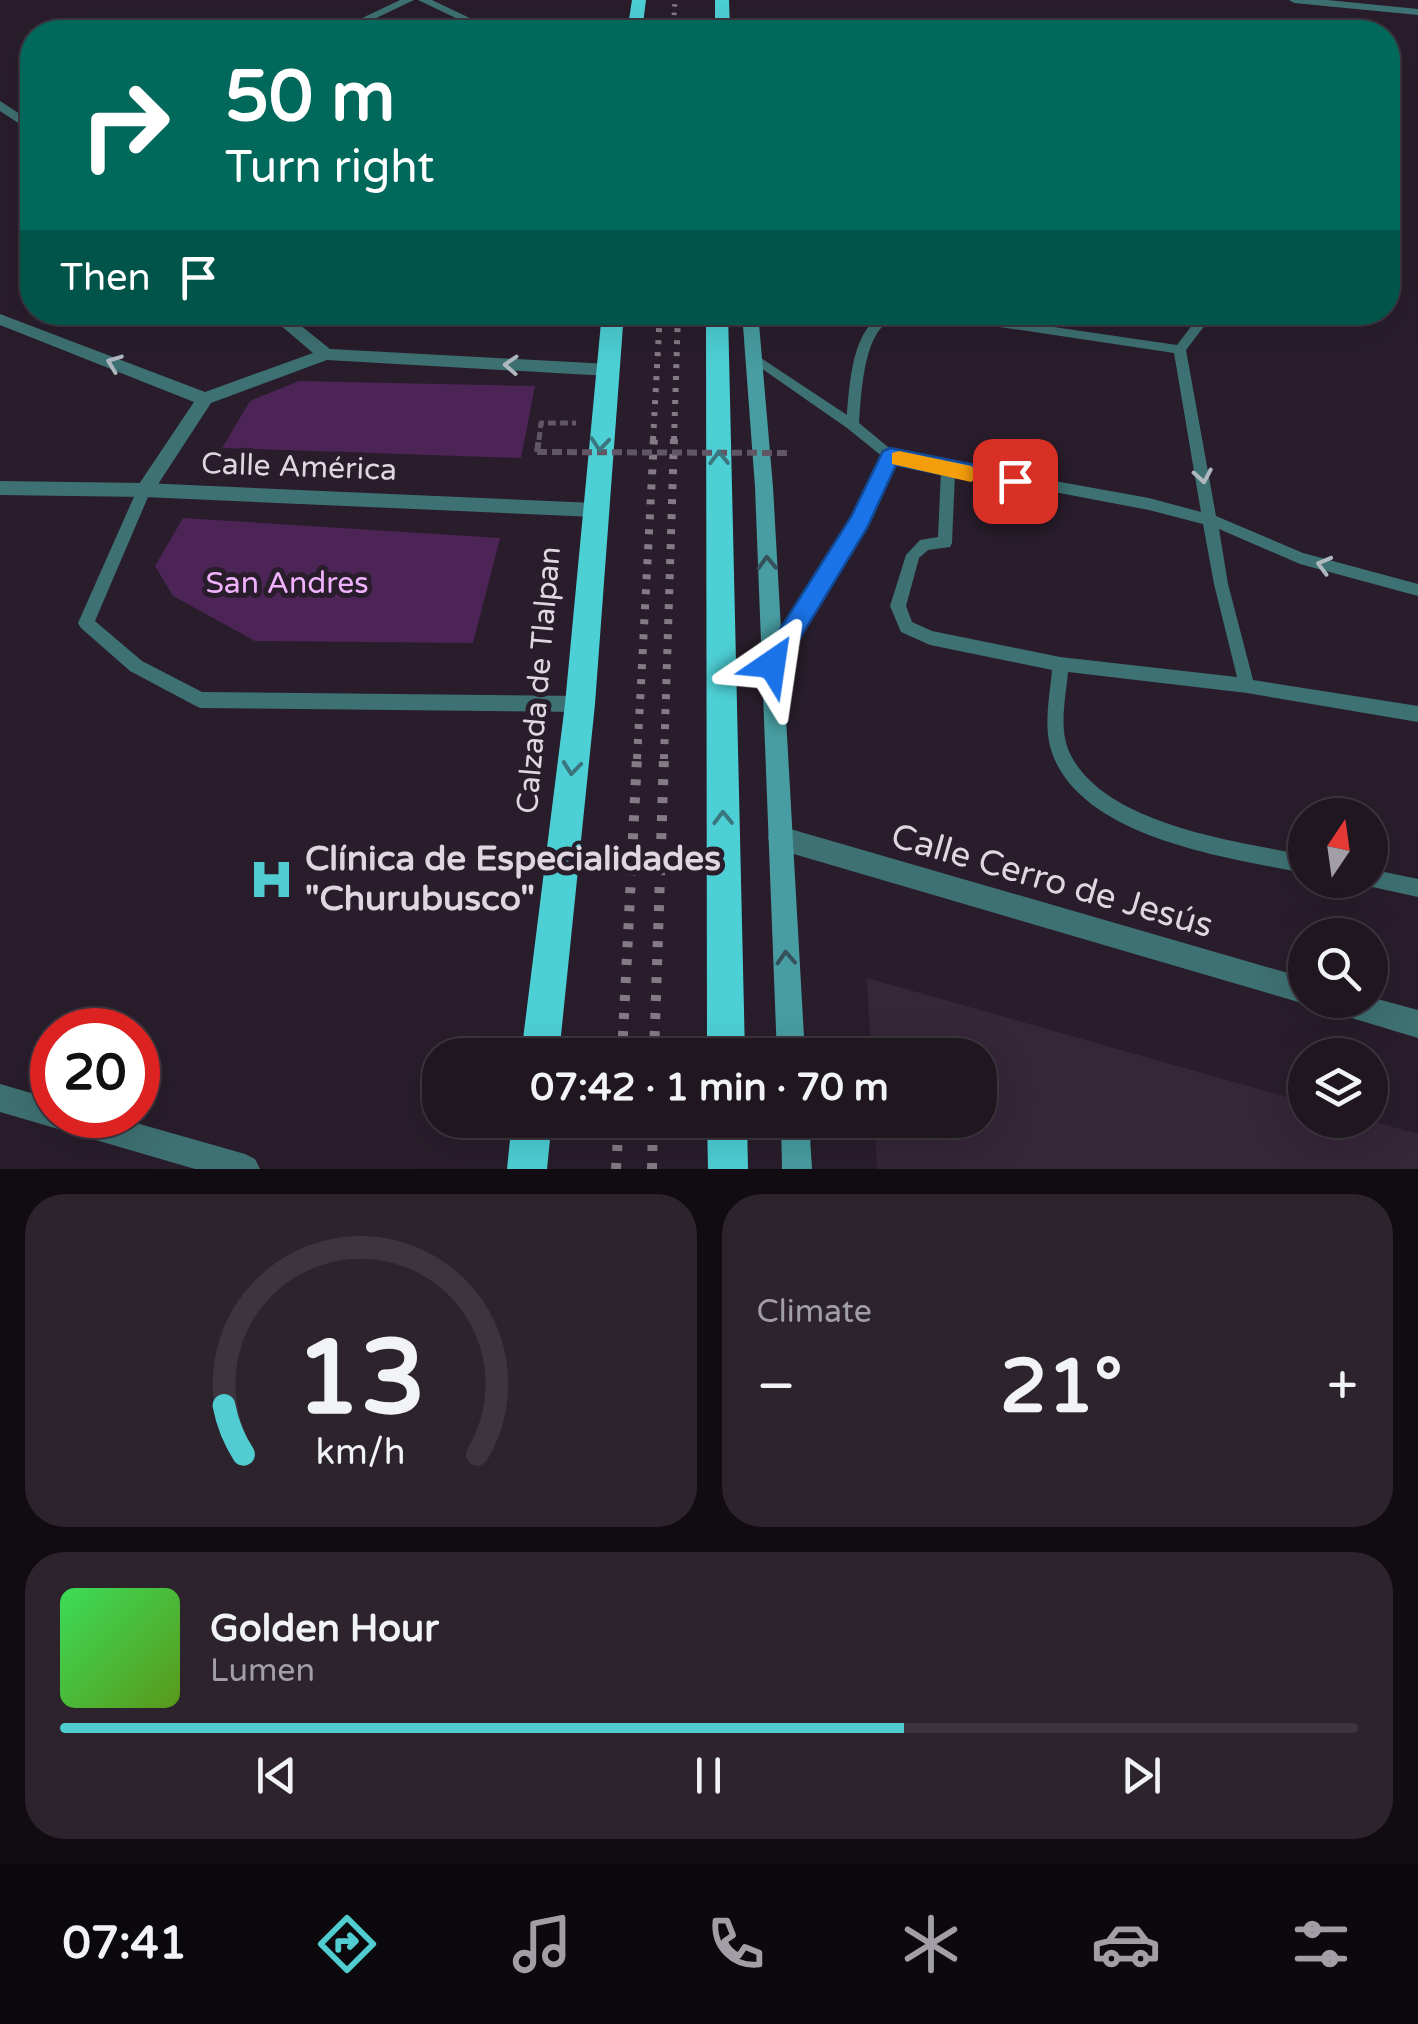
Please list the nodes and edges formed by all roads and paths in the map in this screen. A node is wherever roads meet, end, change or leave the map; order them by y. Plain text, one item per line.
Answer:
1 (410, 0) edge
2 (423, 0) edge
3 (1294, 0) edge
4 (1402, 5) edge
5 (1418, 12) edge
6 (366, 20) edge
7 (467, 20) edge
8 (0, 319) edge
9 (289, 325) edge
10 (612, 325) edge
11 (717, 325) edge
12 (751, 325) edge
13 (879, 325) edge
14 (1009, 325) edge
15 (1199, 325) edge
16 (1180, 350) junction
17 (326, 354) junction
18 (754, 359) junction
19 (609, 370) junction
20 (204, 399) junction
21 (541, 423) dead end
22 (852, 425) junction
23 (537, 452) joint
24 (791, 452) dead end
25 (890, 456) junction
26 (948, 470) junction
27 (0, 488) edge
28 (144, 490) junction
29 (595, 510) junction
30 (1210, 520) junction
31 (1418, 590) edge
32 (772, 664) junction
33 (1060, 664) junction
34 (1247, 686) junction
35 (580, 704) junction
36 (1418, 714) edge
37 (780, 838) junction
38 (1288, 861) edge
39 (1388, 882) edge
40 (1418, 888) edge
41 (1288, 986) edge
42 (1388, 1015) edge
43 (1418, 1024) edge
44 (542, 1038) edge
45 (726, 1038) edge
46 (791, 1038) edge
47 (0, 1098) edge
48 (30, 1107) edge
49 (138, 1138) edge
50 (530, 1138) edge
51 (727, 1138) edge
52 (796, 1138) edge
53 (245, 1169) edge
54 (527, 1169) edge
55 (728, 1169) edge
56 (798, 1169) edge

1 - 6 street
2 - 7 street
3 - 4 street
4 - 5 street
20 -> 8 street
9 - 17 street
10 - 19 highway, Calzada de Tlalpan
45 -> 11 highway
12 - 18 main road
13 - 22 lane
14 - 16 lane
15 - 16 lane
16 -> 30 lane
19 -> 17 street
17 - 20 street
18 - 22 lane
32 -> 18 main road
19 -> 29 highway, Calzada de Tlalpan
20 - 28 street
21 - 23 path
22 - 25 lane
23 - 24 path, bridge
25 - 26 lane
25 - 32 lane
26 - 30 lane
26 - 33 lane
27 - 28 street, Calle América
28 - 29 street, Calle América
28 - 35 lane
29 - 35 highway, Calzada de Tlalpan
31 -> 30 lane
30 - 34 lane
32 - 37 main road
33 - 34 lane
33 - 38 lane
34 - 36 lane
35 -> 44 highway, Calzada de Tlalpan
37 - 41 street, Calle Cerro de Jesús
46 -> 37 main road
39 - 40 lane
42 - 43 street
47 - 48 street
49 - 53 street
50 - 54 highway
51 - 55 highway
52 - 56 main road

